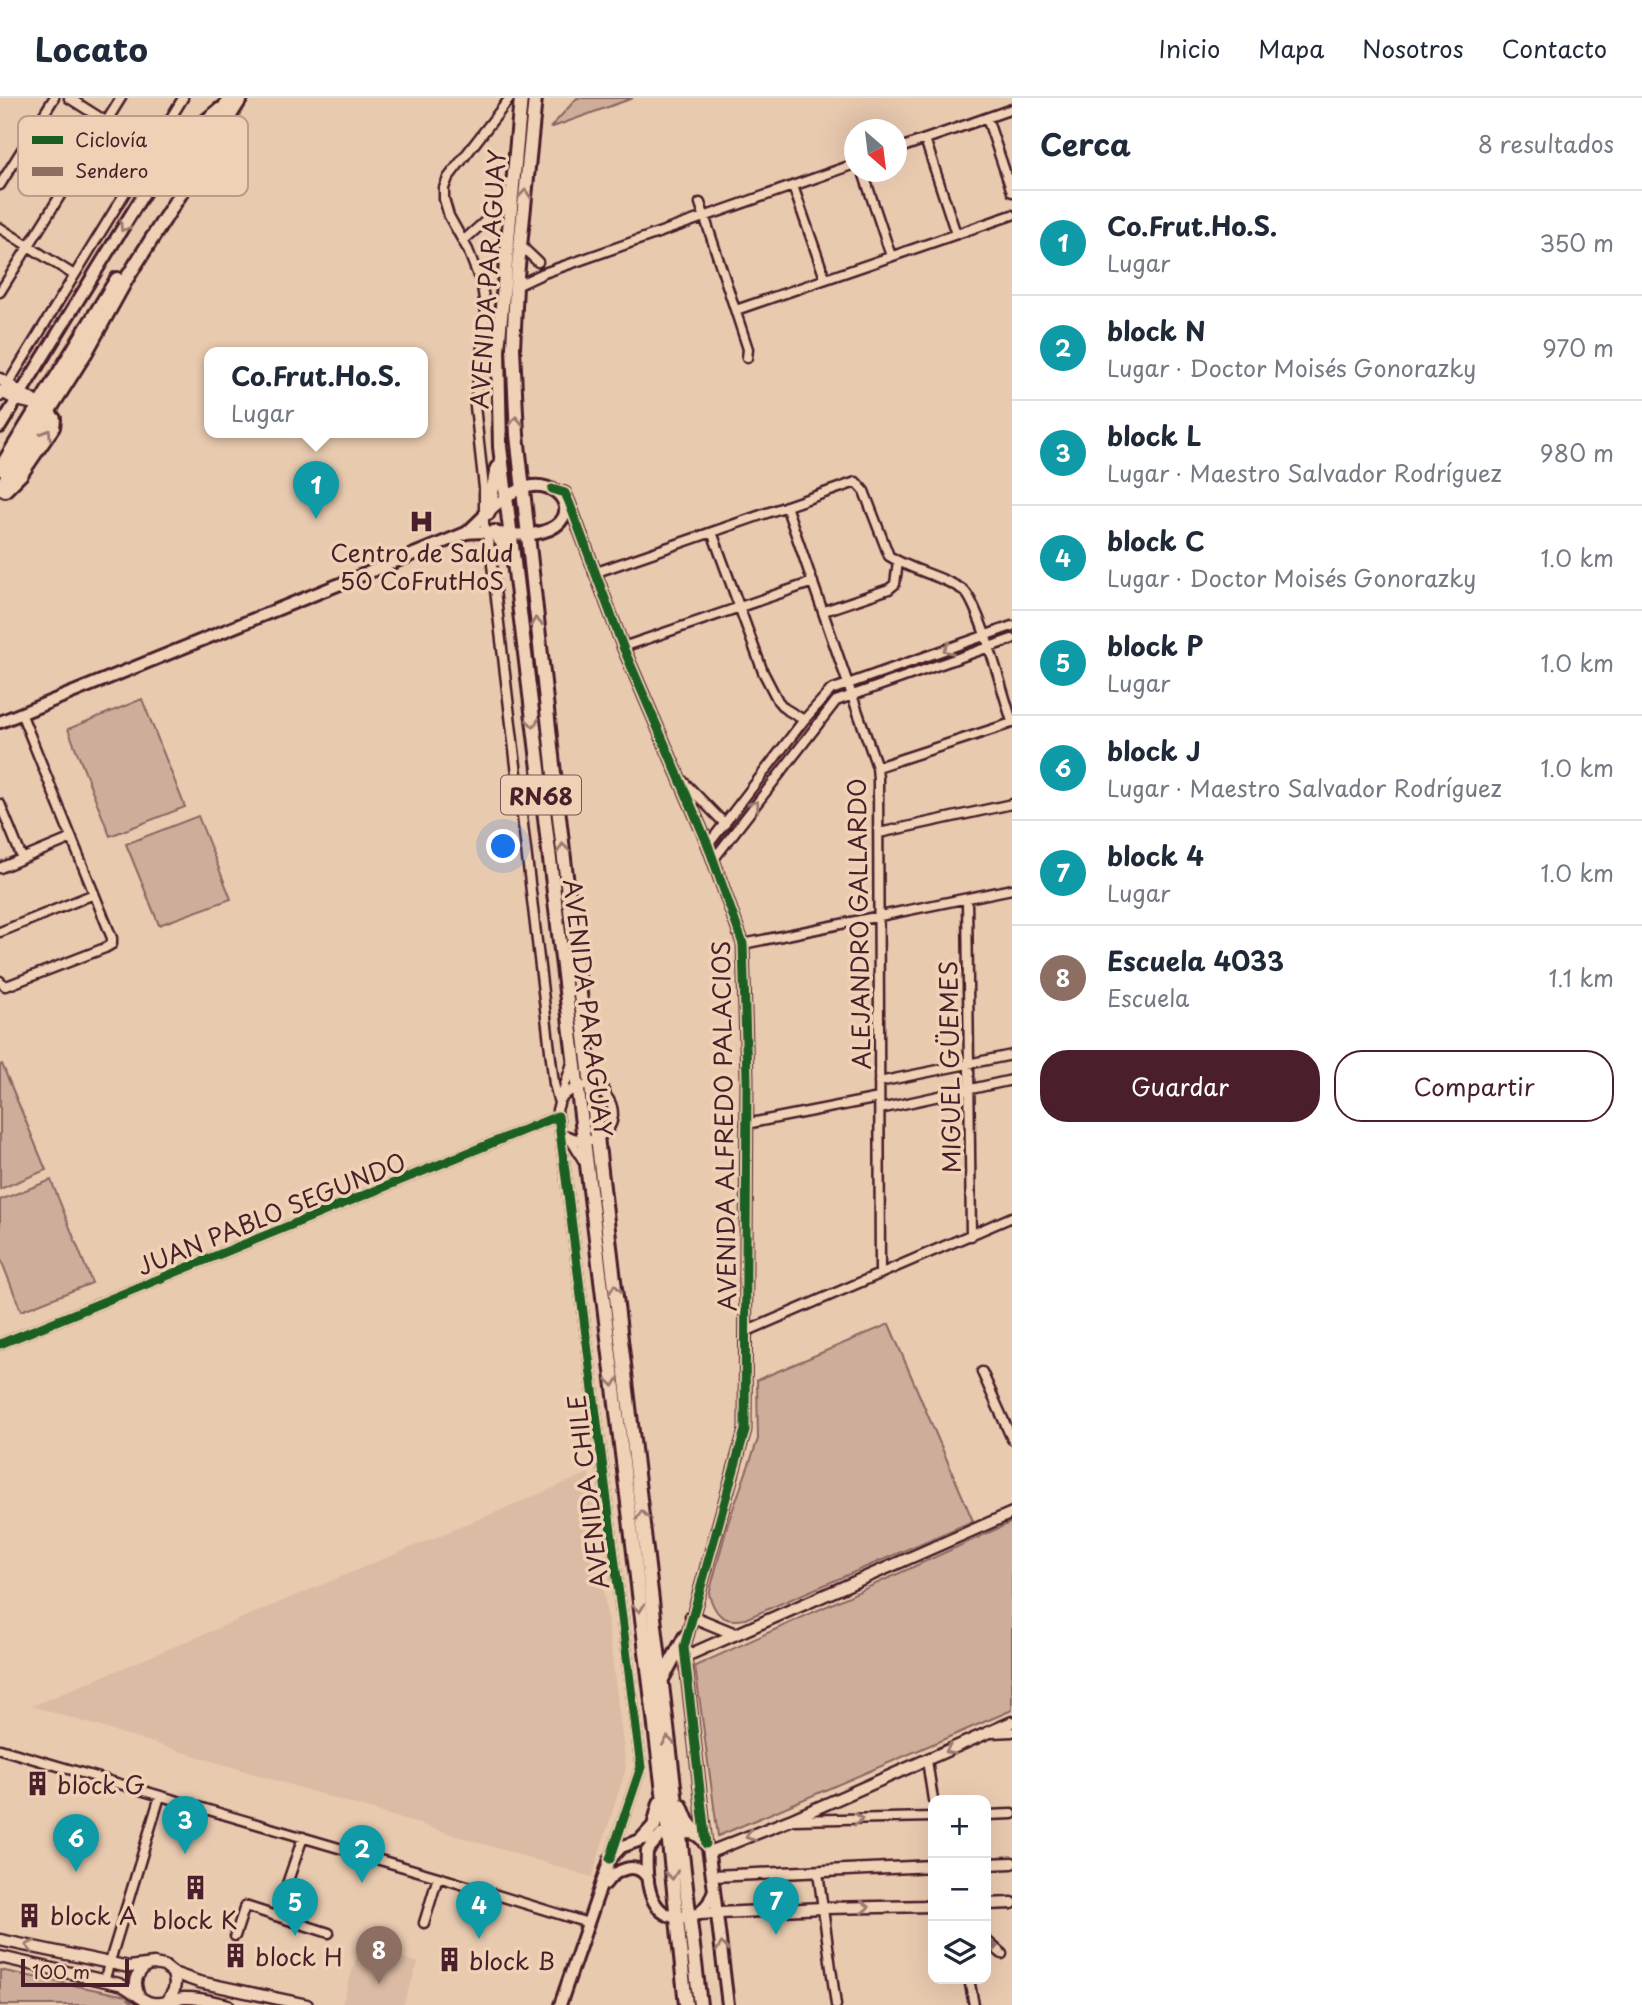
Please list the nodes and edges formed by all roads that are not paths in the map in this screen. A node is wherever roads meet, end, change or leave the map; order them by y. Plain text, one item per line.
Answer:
1 (54, 98) edge
2 (69, 98) edge
3 (121, 98) edge
4 (183, 98) edge
5 (510, 98) edge
6 (521, 98) edge
7 (535, 98) edge
8 (233, 99) edge
9 (1012, 109) edge
10 (43, 116) edge
11 (97, 116) edge
12 (110, 116) edge
13 (172, 116) edge
14 (212, 116) edge
15 (223, 116) edge
16 (987, 118) junction
17 (925, 139) junction
18 (907, 145) edge
19 (18, 156) edge
20 (844, 168) edge
21 (866, 182) edge
22 (0, 185) edge
23 (793, 186) junction
24 (1012, 192) edge
25 (60, 196) edge
26 (123, 196) edge
27 (142, 196) edge
28 (173, 196) edge
29 (511, 198) junction
30 (700, 203) dead end
31 (1012, 215) edge
32 (704, 217) junction
33 (0, 228) edge
34 (956, 234) junction
35 (463, 241) junction
36 (520, 244) junction
37 (29, 246) junction
38 (891, 256) junction
39 (538, 262) dead end
40 (74, 275) junction
41 (825, 278) junction
42 (516, 286) junction
43 (0, 292) edge
44 (736, 310) junction
45 (747, 358) dead end
46 (2, 389) edge
47 (19, 396) junction
48 (43, 408) junction
49 (0, 427) edge
50 (500, 447) junction
51 (0, 469) edge
52 (0, 488) edge
53 (522, 489) junction
54 (552, 489) junction
55 (0, 495) edge
56 (506, 498) junction
57 (567, 502) junction
58 (786, 506) junction
59 (486, 515) junction
60 (560, 523) junction
61 (498, 532) junction
62 (712, 532) junction
63 (466, 533) junction
64 (526, 534) junction
65 (582, 538) junction
66 (898, 561) junction
67 (594, 573) junction
68 (813, 582) junction
69 (739, 608) junction
70 (824, 611) junction
71 (1012, 626) edge
72 (984, 636) junction
73 (1012, 639) edge
74 (623, 647) junction
75 (988, 647) junction
76 (848, 684) junction
77 (852, 695) junction
78 (21, 713) junction
79 (804, 720) junction
80 (0, 722) edge
81 (1012, 722) edge
82 (877, 767) junction
83 (681, 779) junction
84 (0, 804) edge
85 (1012, 804) edge
86 (725, 824) junction
87 (879, 833) junction
88 (72, 838) junction
89 (708, 845) junction
90 (22, 859) junction
91 (713, 860) junction
92 (0, 868) edge
93 (1012, 889) edge
94 (94, 894) junction
95 (967, 899) junction
96 (880, 917) junction
97 (0, 932) edge
98 (743, 944) junction
99 (0, 981) edge
100 (588, 1054) junction
101 (1012, 1055) edge
102 (574, 1056) junction
103 (968, 1064) junction
104 (1012, 1080) edge
105 (879, 1082) junction
106 (577, 1086) junction
107 (591, 1086) junction
108 (969, 1088) junction
109 (606, 1095) junction
110 (879, 1098) junction
111 (561, 1100) junction
112 (880, 1109) junction
113 (558, 1116) junction
114 (746, 1124) junction
115 (609, 1126) junction
116 (568, 1136) junction
117 (590, 1140) junction
118 (599, 1161) junction
119 (587, 1168) junction
120 (1012, 1217) edge
121 (971, 1236) junction
122 (880, 1274) junction
123 (745, 1332) junction
124 (0, 1344) edge
125 (982, 1371) dead end
126 (1012, 1438) edge
127 (1012, 1513) edge
128 (691, 1616) junction
129 (735, 1634) junction
130 (685, 1637) joint
131 (678, 1660) junction
132 (661, 1681) junction
133 (1012, 1722) edge
134 (1012, 1732) edge
135 (986, 1734) junction
136 (0, 1749) edge
137 (927, 1760) junction
138 (673, 1783) junction
139 (662, 1792) junction
140 (932, 1795) edge
141 (160, 1796) junction
142 (1012, 1814) edge
143 (991, 1815) edge
144 (928, 1817) edge
145 (790, 1820) junction
146 (621, 1828) junction
147 (670, 1834) junction
148 (303, 1837) junction
149 (639, 1840) junction
150 (705, 1844) junction
151 (610, 1859) junction
152 (1012, 1863) edge
153 (991, 1864) edge
154 (928, 1866) edge
155 (818, 1872) junction
156 (713, 1876) junction
157 (438, 1877) junction
158 (649, 1882) junction
159 (715, 1890) junction
160 (595, 1902) junction
161 (1012, 1903) edge
162 (991, 1904) edge
163 (928, 1906) edge
164 (823, 1908) junction
165 (719, 1914) junction
166 (276, 1916) junction
167 (688, 1916) junction
168 (424, 1923) dead end
169 (588, 1923) junction
170 (329, 1933) dead end
171 (236, 1936) dead end
172 (0, 1940) edge
173 (991, 1944) edge
174 (1002, 1954) dead end
175 (0, 1957) edge
176 (108, 1963) junction
177 (147, 1966) junction
178 (173, 1973) junction
179 (104, 1981) junction
180 (970, 1984) edge
181 (139, 1996) junction
182 (168, 2000) junction
183 (228, 2005) edge
184 (307, 2005) edge
185 (560, 2005) edge
186 (686, 2005) edge
187 (700, 2005) edge
188 (728, 2005) edge
189 (836, 2005) edge
190 (974, 2005) edge

1 - 10 street
2 - 11 street
3 - 12 street
4 - 13 street
5 - 35 street
6 - 29 main road, AVENIDA PARAGUAY / RN68
36 -> 7 main road, AVENIDA PARAGUAY / RN68
8 -> 14 main road
8 - 15 main road
9 - 16 street
16 - 17 street
16 - 24 street
17 - 18 street
17 - 34 street
19 - 22 street
20 - 23 street
21 - 38 street
23 - 32 street
23 - 41 street
25 - 37 street
26 - 40 street
27 -> 47 main road
28 - 48 main road
29 - 35 street
29 - 50 main road, AVENIDA PARAGUAY / RN68
30 - 32 street
31 - 34 street
32 - 42 street
32 - 44 street
33 - 37 street
34 - 38 street
35 - 59 street
36 - 39 street
36 - 42 main road, AVENIDA PARAGUAY / RN68
37 - 40 street
37 - 43 street
38 - 41 street
40 - 46 street
41 - 44 street
53 -> 42 main road, AVENIDA PARAGUAY / RN68
44 - 45 street
46 - 47 street
47 - 48 street
47 - 49 main road
48 - 51 main road
48 - 52 main road
55 -> 48 main road
50 - 56 main road, AVENIDA PARAGUAY / RN68
50 - 59 main road
53 - 54 main road
53 - 56 main road
53 - 64 main road, AVENIDA PARAGUAY / RN68
54 - 57 street
54 - 57 main road
56 - 59 main road
56 - 61 main road, AVENIDA PARAGUAY / RN68
57 - 60 main road
57 - 65 street, AVENIDA ALFREDO PALACIOS
58 - 62 street
58 - 66 street
58 - 68 street, ALEJANDRO GALLARDO
59 - 61 main road
59 - 63 main road
60 - 64 main road
60 - 65 street
61 - 63 main road
61 - 64 main road
61 -> 102 main road, AVENIDA PARAGUAY / RN68
61 - 111 street
62 - 67 street
62 - 69 street
63 - 78 main road
100 -> 64 main road, AVENIDA PARAGUAY / RN68
65 - 67 street, AVENIDA ALFREDO PALACIOS
66 - 70 street
66 - 72 street
67 - 74 street, AVENIDA ALFREDO PALACIOS
68 - 69 street
68 - 70 street, ALEJANDRO GALLARDO
69 - 74 street
69 - 79 street
70 - 76 street, ALEJANDRO GALLARDO
71 - 72 street
72 - 75 street
72 -> 76 street
73 - 75 street
74 - 83 street, AVENIDA ALFREDO PALACIOS
75 - 77 street
75 - 81 street
76 - 77 street, ALEJANDRO GALLARDO
76 - 79 street
77 - 82 street, ALEJANDRO GALLARDO
91 -> 77 street
78 - 80 main road
78 - 88 street
79 - 86 street
81 - 82 street
82 - 87 street, ALEJANDRO GALLARDO
83 - 86 street
83 - 89 street, AVENIDA ALFREDO PALACIOS
84 - 90 street
85 - 87 street
86 - 89 street
87 - 96 street, ALEJANDRO GALLARDO
88 - 90 street
88 - 94 street
89 - 91 street, AVENIDA ALFREDO PALACIOS
90 - 92 street
91 - 98 street, AVENIDA ALFREDO PALACIOS
93 - 95 street
94 - 97 street
94 - 99 street
95 - 96 street
95 - 103 street, MIGUEL GÜEMES
96 - 98 street
96 - 105 street, ALEJANDRO GALLARDO
98 - 114 street, AVENIDA ALFREDO PALACIOS
100 - 107 main road, AVENIDA PARAGUAY / RN68
100 - 109 street
101 - 103 street
102 - 106 main road, AVENIDA PARAGUAY / RN68
102 - 111 street
103 - 105 street
103 - 108 street, MIGUEL GÜEMES
104 - 108 street
105 - 110 street, ALEJANDRO GALLARDO
106 - 107 street
106 - 111 street
106 - 117 main road, AVENIDA PARAGUAY / RN68
107 - 109 street
107 - 117 main road, AVENIDA PARAGUAY / RN68
108 - 112 street
108 - 121 street, MIGUEL GÜEMES
109 - 115 street
110 - 112 street, ALEJANDRO GALLARDO
110 - 114 street
111 - 113 street, AVENIDA CHILE
112 - 122 street, ALEJANDRO GALLARDO
113 - 116 street
113 - 124 street, JUAN PABLO SEGUNDO
113 - 146 street, AVENIDA CHILE
114 - 123 street, AVENIDA ALFREDO PALACIOS
115 - 117 street
115 - 118 street
116 - 117 street
116 - 119 street
117 - 118 main road, AVENIDA PARAGUAY / RN68
117 - 119 main road, AVENIDA PARAGUAY / RN68
132 -> 118 main road, AVENIDA PARAGUAY / RN68
119 -> 139 main road, AVENIDA PARAGUAY / RN68
120 - 121 street
121 - 122 street
122 - 123 street
123 - 128 street, AVENIDA ALFREDO PALACIOS
125 - 126 street
127 - 129 street
128 - 129 street
128 - 130 street, AVENIDA ALFREDO PALACIOS
129 - 131 street
130 - 131 main road
131 - 132 main road
131 - 150 street
138 -> 132 main road, AVENIDA PARAGUAY / RN68
133 - 135 street
134 - 135 street
135 -> 137 street
136 - 141 street
137 - 140 street
137 - 145 street
138 - 147 main road, AVENIDA PARAGUAY / RN68
138 - 150 main road
139 - 147 main road, AVENIDA PARAGUAY / RN68
139 - 149 main road
141 - 148 street
141 - 176 street
142 - 143 street
145 -> 144 street
145 -> 150 street
146 - 149 street
146 - 151 street, AVENIDA CHILE
147 - 149 main road
147 - 150 main road
147 - 158 main road
147 - 167 main road, AVENIDA PARAGUAY / RN68
148 - 157 street
148 - 166 street
149 - 151 main road
150 - 156 main road
151 - 160 main road, AVENIDA CHILE
152 - 153 street
154 - 155 street
155 - 156 street
155 - 164 street
156 - 159 main road
157 - 168 street
157 - 169 street
158 - 160 main road
158 - 167 main road
159 - 165 main road
159 - 167 main road
160 - 169 main road, AVENIDA CHILE
161 - 162 street
164 -> 163 street
164 - 165 street
164 - 189 street
165 - 167 street
188 -> 165 main road
166 - 170 street
166 - 171 street
167 - 186 main road, AVENIDA PARAGUAY / RN68
167 - 187 main road, AVENIDA PARAGUAY / RN68
169 - 185 main road, AVENIDA CHILE
176 -> 172 street
173 - 174 street
175 - 179 street
176 - 177 street
176 - 179 street
177 - 178 street
177 - 181 street
178 - 182 street
178 - 184 street
179 - 181 street
180 - 190 street
181 - 182 street
182 - 183 street

